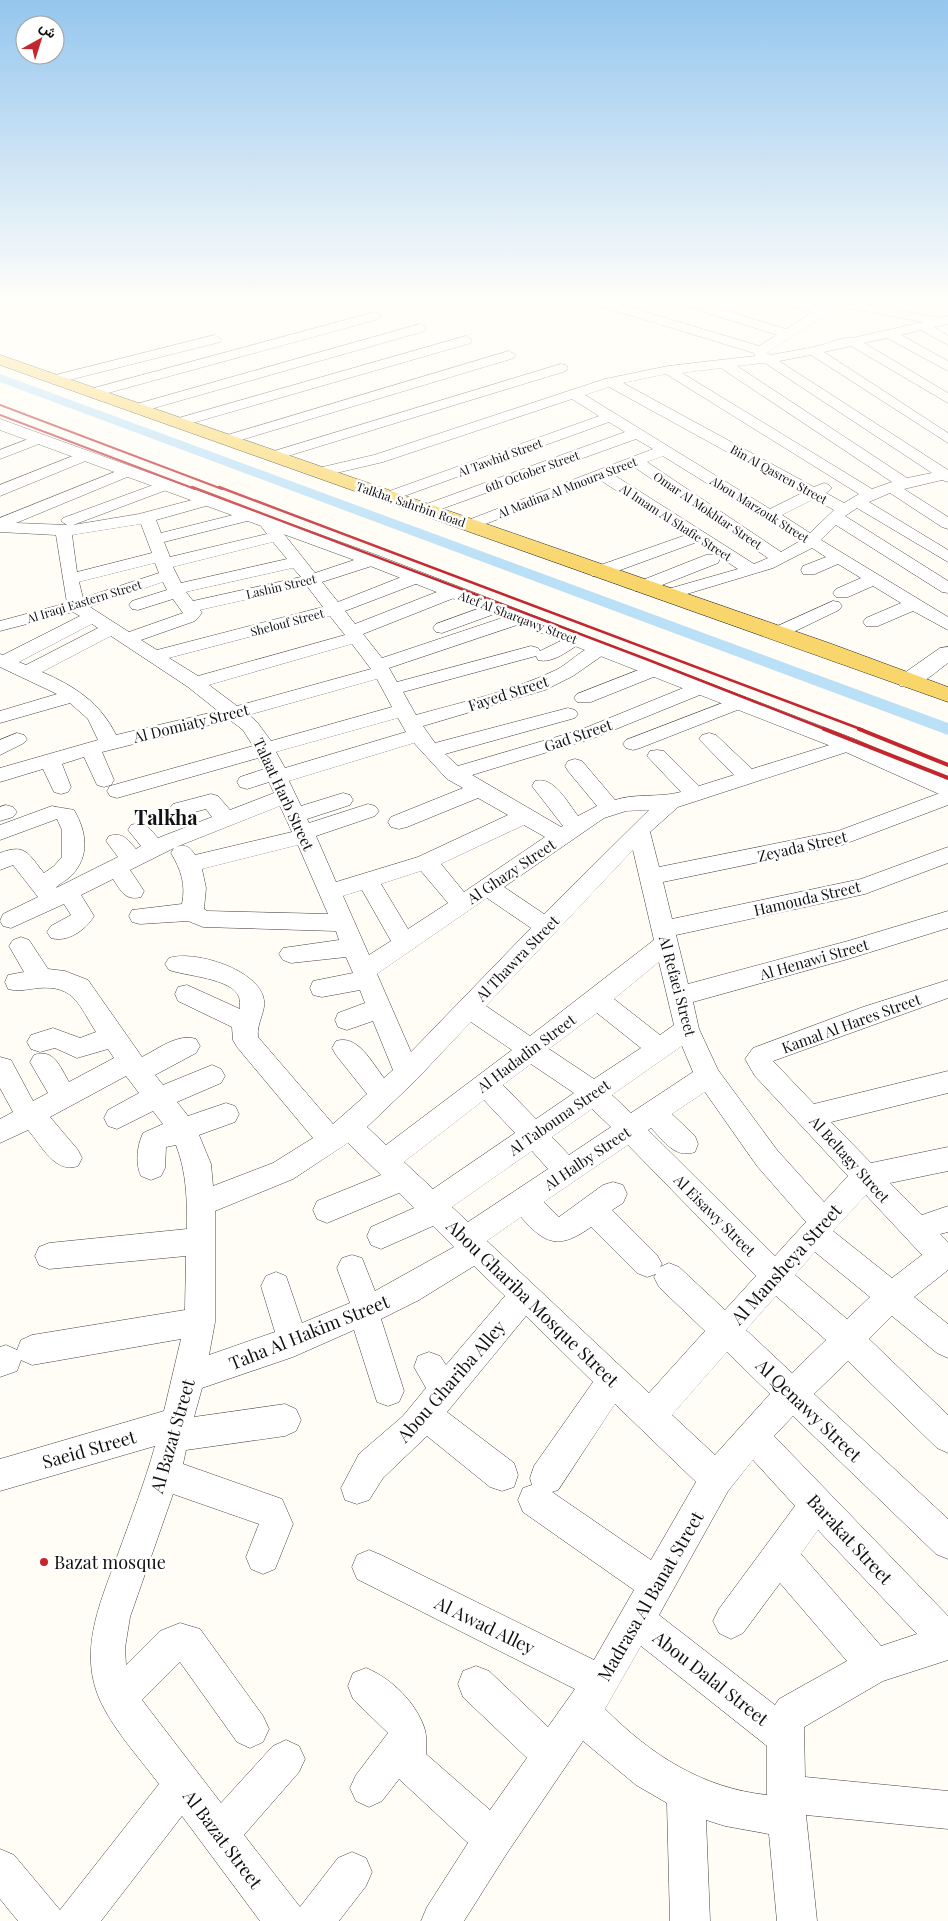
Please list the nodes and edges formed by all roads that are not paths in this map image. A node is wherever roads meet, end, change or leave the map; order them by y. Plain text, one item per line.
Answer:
1 (74, 388) edge
2 (115, 388) edge
3 (211, 388) edge
4 (301, 388) edge
5 (400, 388) edge
6 (497, 388) edge
7 (590, 388) edge
8 (620, 388) edge
9 (697, 388) edge
10 (760, 388) edge
11 (813, 388) edge
12 (869, 388) edge
13 (929, 388) edge
14 (396, 389) junction
15 (572, 393) junction
16 (92, 394) junction
17 (883, 397) junction
18 (948, 399) edge
19 (864, 401) dead end
20 (896, 405) junction
21 (136, 409) junction
22 (427, 409) junction
23 (875, 410) dead end
24 (912, 416) junction
25 (610, 417) junction
26 (893, 420) dead end
27 (177, 423) junction
28 (0, 425) edge
29 (460, 431) junction
30 (636, 433) junction
31 (39, 439) junction
32 (948, 439) edge
33 (226, 440) junction
34 (664, 450) junction
35 (912, 453) junction
36 (0, 455) edge
37 (273, 456) junction
38 (83, 457) junction
39 (378, 460) junction
40 (635, 461) junction
41 (760, 464) junction
42 (877, 465) junction
43 (743, 470) dead end
44 (127, 472) junction
45 (319, 472) junction
46 (602, 474) junction
47 (947, 476) edge
48 (844, 478) junction
49 (341, 480) junction
50 (898, 485) junction
51 (164, 486) junction
52 (0, 491) edge
53 (813, 492) junction
54 (390, 496) junction
55 (208, 501) junction
56 (851, 506) junction
57 (427, 509) junction
58 (770, 515) junction
59 (147, 518) junction
60 (469, 524) junction
61 (948, 524) edge
62 (264, 525) junction
63 (0, 526) edge
64 (59, 530) junction
65 (700, 536) junction
66 (812, 541) junction
67 (948, 557) edge
68 (839, 558) junction
69 (712, 559) dead end
70 (780, 559) junction
71 (372, 560) junction
72 (298, 562) junction
73 (750, 569) junction
74 (167, 570) junction
75 (809, 570) dead end
76 (598, 572) junction
77 (415, 578) junction
78 (70, 579) junction
79 (874, 579) junction
80 (312, 580) junction
81 (641, 586) junction
82 (948, 588) edge
83 (453, 592) junction
84 (667, 595) junction
85 (914, 604) junction
86 (138, 605) dead end
87 (190, 607) junction
88 (494, 608) junction
89 (335, 609) junction
90 (84, 612) junction
91 (520, 618) junction
92 (872, 622) dead end
93 (948, 625) edge
94 (0, 626) edge
95 (777, 633) junction
96 (118, 634) junction
97 (354, 635) junction
98 (575, 639) junction
99 (600, 649) junction
100 (422, 651) junction
101 (948, 653) edge
102 (156, 656) junction
103 (3, 663) edge
104 (654, 670) junction
105 (27, 672) junction
106 (384, 675) junction
107 (912, 678) junction
108 (195, 683) junction
109 (948, 686) edge
110 (700, 688) junction
111 (948, 695) edge
112 (73, 696) junction
113 (584, 698) dead end
114 (738, 703) junction
115 (234, 713) junction
116 (568, 714) dead end
117 (2, 717) dead end
118 (411, 723) junction
119 (709, 739) dead end
120 (110, 743) junction
121 (633, 744) dead end
122 (849, 745) junction
123 (90, 749) junction
124 (266, 749) junction
125 (430, 751) junction
126 (657, 756) dead end
127 (50, 760) junction
128 (575, 766) dead end
129 (454, 774) junction
130 (0, 775) edge
131 (748, 776) junction
132 (247, 782) dead end
133 (111, 785) joint
134 (61, 786) dead end
135 (542, 786) dead end
136 (480, 789) junction
137 (948, 790) edge
138 (695, 794) junction
139 (948, 797) edge
140 (343, 800) dead end
141 (670, 802) junction
142 (291, 805) junction
143 (610, 808) junction
144 (180, 809) dead end
145 (368, 811) dead end
146 (525, 816) junction
147 (226, 820) junction
148 (399, 822) dead end
149 (139, 830) dead end
150 (639, 830) junction
151 (568, 831) junction
152 (0, 833) edge
153 (117, 841) dead end
154 (164, 844) junction
155 (948, 855) edge
156 (0, 862) edge
157 (426, 862) junction
158 (125, 864) junction
159 (191, 864) junction
160 (651, 876) junction
161 (368, 880) junction
162 (487, 887) junction
163 (133, 890) dead end
164 (54, 892) junction
165 (330, 892) junction
166 (462, 904) junction
167 (192, 912) junction
168 (140, 916) dead end
169 (948, 919) edge
170 (11, 920) dead end
171 (344, 924) junction
172 (546, 928) junction
173 (59, 932) dead end
174 (665, 936) junction
175 (404, 944) junction
176 (21, 946) dead end
177 (354, 947) junction
178 (291, 954) dead end
179 (177, 964) dead end
180 (365, 975) junction
181 (322, 988) dead end
182 (948, 989) edge
183 (187, 994) dead end
184 (679, 996) junction
185 (597, 1000) junction
186 (380, 1008) junction
187 (469, 1008) junction
188 (347, 1020) dead end
189 (246, 1025) junction
190 (687, 1029) junction
191 (112, 1036) junction
192 (187, 1046) dead end
193 (345, 1048) dead end
194 (660, 1048) junction
195 (532, 1049) junction
196 (758, 1062) joint
197 (2, 1067) dead end
198 (408, 1073) junction
199 (212, 1076) dead end
200 (708, 1076) junction
201 (145, 1082) junction
202 (948, 1082) edge
203 (486, 1084) junction
204 (594, 1093) junction
205 (383, 1096) junction
206 (65, 1097) junction
207 (653, 1113) junction
208 (226, 1114) dead end
209 (30, 1116) junction
210 (810, 1116) junction
211 (116, 1118) dead end
212 (630, 1129) junction
213 (183, 1131) junction
214 (0, 1132) edge
215 (340, 1133) junction
216 (533, 1135) junction
217 (685, 1144) dead end
218 (68, 1158) dead end
219 (948, 1158) edge
220 (151, 1168) dead end
221 (394, 1170) junction
222 (567, 1171) junction
223 (865, 1176) junction
224 (524, 1200) junction
225 (201, 1204) junction
226 (434, 1208) junction
227 (327, 1210) dead end
228 (948, 1219) edge
229 (819, 1227) junction
230 (917, 1232) junction
231 (381, 1236) dead end
232 (201, 1241) junction
233 (471, 1244) junction
234 (49, 1256) dead end
235 (945, 1256) edge
236 (352, 1268) dead end
237 (775, 1276) junction
238 (276, 1286) dead end
239 (525, 1295) junction
240 (891, 1297) junction
241 (366, 1312) junction
242 (200, 1322) junction
243 (726, 1331) junction
244 (848, 1340) junction
245 (293, 1342) junction
246 (948, 1343) edge
247 (13, 1357) edge
248 (189, 1377) junction
249 (613, 1380) junction
250 (388, 1391) dead end
251 (792, 1394) junction
252 (426, 1414) junction
253 (650, 1415) junction
254 (285, 1420) dead end
255 (177, 1430) junction
256 (752, 1436) junction
257 (948, 1437) edge
258 (164, 1474) junction
259 (0, 1475) edge
260 (502, 1475) dead end
261 (716, 1479) junction
262 (357, 1488) dead end
263 (817, 1504) junction
264 (948, 1542) edge
265 (779, 1555) junction
266 (262, 1557) dead end
267 (369, 1567) dead end
268 (657, 1585) junction
269 (638, 1620) junction
270 (731, 1621) dead end
271 (948, 1642) edge
272 (875, 1666) junction
273 (476, 1684) dead end
274 (366, 1686) dead end
275 (591, 1697) junction
276 (118, 1698) junction
277 (250, 1729) dead end
278 (784, 1736) junction
279 (408, 1737) junction
280 (552, 1756) junction
281 (286, 1759) dead end
282 (182, 1785) junction
283 (369, 1788) dead end
284 (686, 1794) junction
285 (787, 1806) junction
286 (948, 1810) edge
287 (220, 1834) junction
288 (493, 1839) junction
289 (0, 1869) edge
290 (352, 1872) dead end
291 (45, 1921) edge
292 (76, 1921) edge
293 (285, 1921) edge
294 (314, 1921) edge
295 (441, 1921) edge
296 (690, 1921) edge
297 (797, 1921) edge

1 - 16 main road, Talkha, Sahrbin Road
2 - 16 street
3 - 21 street
4 - 27 street
5 - 14 street
6 - 22 street
7 - 15 street
8 - 41 street, Bin Al Qasren Street
9 - 48 street
10 - 42 street
11 - 35 street
12 - 17 street
13 - 18 street
14 - 22 street
14 - 33 street
15 - 25 street, Abou Marzouk Street
15 - 29 street
16 - 21 main road, Talkha, Sahrbin Road
17 - 19 street
17 - 20 street
20 - 23 street
20 - 24 street
21 - 27 main road, Talkha, Sahrbin Road
22 - 29 street
22 - 37 street
24 - 26 street
24 - 32 street
25 - 30 street, Abou Marzouk Street
25 - 54 street, Al Tawhid Street
27 - 33 main road, Talkha, Sahrbin Road
28 - 31 street, Atef Al Sharqawy Street
29 - 39 street
30 - 34 street, Abou Marzouk Street
30 - 57 street, 6th October Street
31 - 36 street
31 - 38 street, Atef Al Sharqawy Street
33 - 37 main road, Talkha, Sahrbin Road
34 - 40 street, Al Madina Al Mnoura Street
34 - 58 street, Abou Marzouk Street
35 - 42 street
35 - 47 street
37 - 45 main road, Talkha, Sahrbin Road
38 - 44 street, Atef Al Sharqawy Street
38 - 52 street
39 - 45 street
39 - 49 street
40 - 46 street, Al Madina Al Mnoura Street
40 - 70 street, Omar Al Mokhtar Street
41 - 43 street
41 - 53 street, Bin Al Qasren Street
42 - 48 street
42 - 50 street
44 - 51 street, Atef Al Sharqawy Street
44 - 63 street
45 - 49 main road, Talkha, Sahrbin Road
46 - 60 street, Al Madina Al Mnoura Street
46 - 65 street, Al Imam Al Shafie Street
47 - 50 street
48 - 53 street
48 - 56 street
49 - 54 main road, Talkha, Sahrbin Road
50 - 56 street
50 - 61 street
51 - 55 street, Atef Al Sharqawy Street
51 - 64 street
53 - 56 street, Bin Al Qasren Street
53 - 58 street
54 - 57 main road, Talkha, Sahrbin Road
55 - 59 street
55 - 62 street, Atef Al Sharqawy Street
56 - 66 street
56 - 67 street
56 - 82 street, Bin Al Qasren Street
57 - 60 main road, Talkha, Sahrbin Road
58 - 66 street, Abou Marzouk Street
59 - 64 street
59 - 74 street
60 - 76 main road, Talkha, Sahrbin Road
62 - 71 street, Atef Al Sharqawy Street
62 - 72 street
62 - 74 street
62 - 74 street
63 - 64 street
64 - 78 street
65 - 73 street, Al Imam Al Shafie Street
65 - 76 street
66 - 68 street, Abou Marzouk Street
66 - 70 street
68 - 75 street
68 - 79 street, Abou Marzouk Street
69 - 81 street
70 - 73 street
71 - 77 street, Atef Al Sharqawy Street
71 - 80 street, Lashin Street
72 - 74 street
72 - 80 street
73 - 84 street
74 - 78 street
74 - 86 street
74 - 87 street
74 - 90 street, Al Iraqi Eastern Street
76 - 81 main road, Talkha, Sahrbin Road
77 - 83 street, Atef Al Sharqawy Street
77 - 89 street, Shelouf Street
78 - 90 street
79 - 85 street, Abou Marzouk Street
79 - 95 street
80 - 87 street, Lashin Street
80 - 89 street
81 - 84 main road, Talkha, Sahrbin Road
83 - 88 street, Atef Al Sharqawy Street
83 - 97 street
84 - 95 main road, Talkha, Sahrbin Road
85 - 92 street
85 - 93 street, Abou Marzouk Street
87 - 96 street
88 - 91 street, Atef Al Sharqawy Street
88 - 100 street
89 - 97 street
89 - 102 street, Shelouf Street
90 - 94 street, Al Iraqi Eastern Street
90 - 96 street, Talaat Harb Street
90 - 103 street
91 - 98 street, Atef Al Sharqawy Street
91 - 100 street
95 - 107 main road, Talkha, Sahrbin Road
96 - 102 street, Talaat Harb Street
96 - 105 street
97 - 106 street
97 - 108 street
98 - 99 street, Atef Al Sharqawy Street
98 - 106 street
99 - 104 street, Atef Al Sharqawy Street
99 - 118 street, Fayed Street
100 - 106 street
101 - 107 street
102 - 108 street, Talaat Harb Street
103 - 105 street
104 - 110 street, Atef Al Sharqawy Street
104 - 113 street
105 - 112 street
106 - 115 street, Al Domiaty Street
106 - 118 street
107 - 109 main road, Talkha, Sahrbin Road
107 - 111 main road, Talkha, Sahrbin Road
108 - 115 street, Talaat Harb Street
110 - 114 street, Atef Al Sharqawy Street
110 - 129 street, Gad Street
112 - 117 street
112 - 120 street
114 - 121 street
114 - 122 street, Atef Al Sharqawy Street
115 - 120 street, Al Domiaty Street
115 - 124 street, Talaat Harb Street
116 - 125 street
118 - 124 street
118 - 125 street
118 - 142 street
119 - 131 street
120 - 123 street, Al Domiaty Street
122 - 131 street, Al Thawra Street
122 - 137 street, Atef Al Sharqawy Street
123 - 127 street, Al Domiaty Street
123 - 133 street
124 - 133 street
124 - 142 street, Talaat Harb Street
125 - 129 street
126 - 138 street
127 - 130 street, Al Domiaty Street
127 - 134 street
128 - 143 street
129 - 136 street
131 - 138 street, Al Thawra Street
132 - 142 street
135 - 151 street
136 - 146 street
136 - 148 street
138 - 141 street, Al Thawra Street
139 - 160 street, Zeyada Street
140 - 142 street
141 - 143 street, Al Ghazy Street
141 - 150 street, Al Thawra Street
142 - 145 street
142 - 147 street
142 - 159 street
142 - 165 street, Talaat Harb Street
143 - 151 street, Al Ghazy Street
144 - 147 street
146 - 151 street
146 - 157 street
147 - 154 street
149 - 154 street
150 - 160 street, Al Refaei Street
150 - 172 street, Al Thawra Street
151 - 162 street, Al Ghazy Street
152 - 164 street
153 - 158 street
154 - 158 street
154 - 159 street
155 - 174 street, Hamouda Street
156 - 164 street
157 - 161 street
157 - 166 street
158 - 163 street
158 - 164 street
159 - 167 street
160 - 174 street, Al Refaei Street
161 - 165 street
161 - 175 street
162 - 166 street, Al Ghazy Street
162 - 172 street
164 - 170 street
164 - 173 street
165 - 171 street, Talaat Harb Street
166 - 175 street, Al Ghazy Street
167 - 168 street
167 - 171 street
169 - 184 street, Al Henawi Street
171 - 177 street, Talaat Harb Street
172 - 187 street, Al Thawra Street
174 - 184 street, Al Refaei Street
174 - 185 street, Al Hadadin Street
175 - 180 street, Al Ghazy Street
176 - 191 street, Al Bazat Street
177 - 178 street
177 - 180 street, Talaat Harb Street
179 - 189 street
180 - 181 street
180 - 186 street, Talaat Harb Street
182 - 196 street, Kamal Al Hares Street
183 - 189 street
184 - 190 street, Al Refaei Street
185 - 194 street
185 - 195 street, Al Hadadin Street
186 - 188 street
186 - 198 street, Talaat Harb Street
187 - 195 street, Al Eisawy Street
187 - 198 street, Al Thawra Street
189 - 215 street, Abou Ghariba Mosque Street
190 - 194 street, Al Tabouna Street
190 - 200 street, Al Refaei Street
191 - 201 street, Al Bazat Street
191 - 206 street
192 - 201 street
193 - 205 street
194 - 204 street, Al Tabouna Street
195 - 203 street, Al Hadadin Street
195 - 204 street, Al Eisawy Street
196 - 210 street, Al Beltagy Street
197 - 209 street
198 - 205 street, Al Thawra Street
199 - 201 street
200 - 207 street, Al Halby Street
200 - 229 street, Al Refaei Street
201 - 206 street
201 - 211 street
201 - 213 street, Al Bazat Street
202 - 210 street
203 - 216 street
203 - 221 street, Al Hadadin Street
204 - 212 street, Al Eisawy Street
204 - 216 street, Al Tabouna Street
205 - 215 street, Al Thawra Street
206 - 209 street
207 - 212 street, Al Halby Street
207 - 217 street
208 - 213 street
209 - 214 street
209 - 218 street
210 - 223 street, Al Beltagy Street
212 - 222 street, Al Halby Street
212 - 237 street, Al Eisawy Street
213 - 220 street
213 - 225 street, Al Bazat Street
215 - 221 street, Abou Ghariba Mosque Street
215 - 225 street, Al Thawra Street
216 - 222 street
216 - 226 street, Al Tabouna Street
219 - 223 street
221 - 226 street, Abou Ghariba Mosque Street
221 - 227 street, Al Hadadin Street
222 - 224 street, Al Halby Street
223 - 229 street, Al Mansheya Street
223 - 230 street, Al Beltagy Street
224 - 233 street, Al Halby Street
224 - 243 street, Al Qenawy Street
225 - 232 street, Al Bazat Street
226 - 231 street, Al Tabouna Street
226 - 233 street, Abou Ghariba Mosque Street
228 - 230 street
229 - 237 street, Al Mansheya Street
229 - 240 street, Al Refaei Street
230 - 235 street, Al Beltagy Street
232 - 234 street
232 - 242 street, Al Bazat Street
233 - 239 street, Abou Ghariba Mosque Street
233 - 241 street, Taha Al Hakim Street
235 - 240 street, Madrasa Al Banat Street
236 - 241 street
237 - 243 street, Al Mansheya Street
237 - 244 street, Al Eisawy Street
238 - 245 street
239 - 249 street, Abou Ghariba Mosque Street
239 - 252 street, Abou Ghariba Alley
240 - 244 street, Madrasa Al Banat Street
240 - 246 street, Al Refaei Street
241 - 245 street, Taha Al Hakim Street
241 - 250 street
242 - 247 street
242 - 248 street, Al Bazat Street
243 - 251 street, Al Qenawy Street
243 - 253 street, Al Mansheya Street
244 - 251 street, Madrasa Al Banat Street
244 - 257 street, Al Eisawy Street
245 - 248 street, Taha Al Hakim Street
248 - 255 street, Al Bazat Street
249 - 253 street, Abou Ghariba Mosque Street
249 - 268 street
251 - 256 street, Madrasa Al Banat Street
251 - 264 street, Al Qenawy Street
252 - 260 street
252 - 262 street, Abou Ghariba Alley
253 - 261 street, Abou Ghariba Mosque Street
254 - 255 street, Saeid Street
255 - 258 street, Al Bazat Street
255 - 259 street, Saeid Street
256 - 261 street, Madrasa Al Banat Street
256 - 263 street, Barakat Street
258 - 266 street
258 - 276 street, Al Bazat Street
261 - 268 street, Madrasa Al Banat Street
263 - 265 street
263 - 271 street, Barakat Street
265 - 270 street
265 - 272 street
267 - 275 street, Al Awad Alley
268 - 269 street, Madrasa Al Banat Street
269 - 275 street, Madrasa Al Banat Street
269 - 278 street, Abou Dalal Street
271 - 272 street
272 - 278 street
273 - 280 street
274 - 279 street
275 - 280 street, Madrasa Al Banat Street
275 - 284 street, Al Awad Alley
276 - 277 street
276 - 282 street, Al Bazat Street
278 - 285 street
279 - 283 street
279 - 288 street
280 - 288 street, Madrasa Al Banat Street
281 - 287 street
282 - 287 street, Al Bazat Street
282 - 292 street
284 - 285 street, Al Awad Alley
284 - 296 street
285 - 286 street, Al Awad Alley
285 - 297 street
287 - 293 street, Al Bazat Street
288 - 295 street, Madrasa Al Banat Street
289 - 291 street
290 - 294 street

